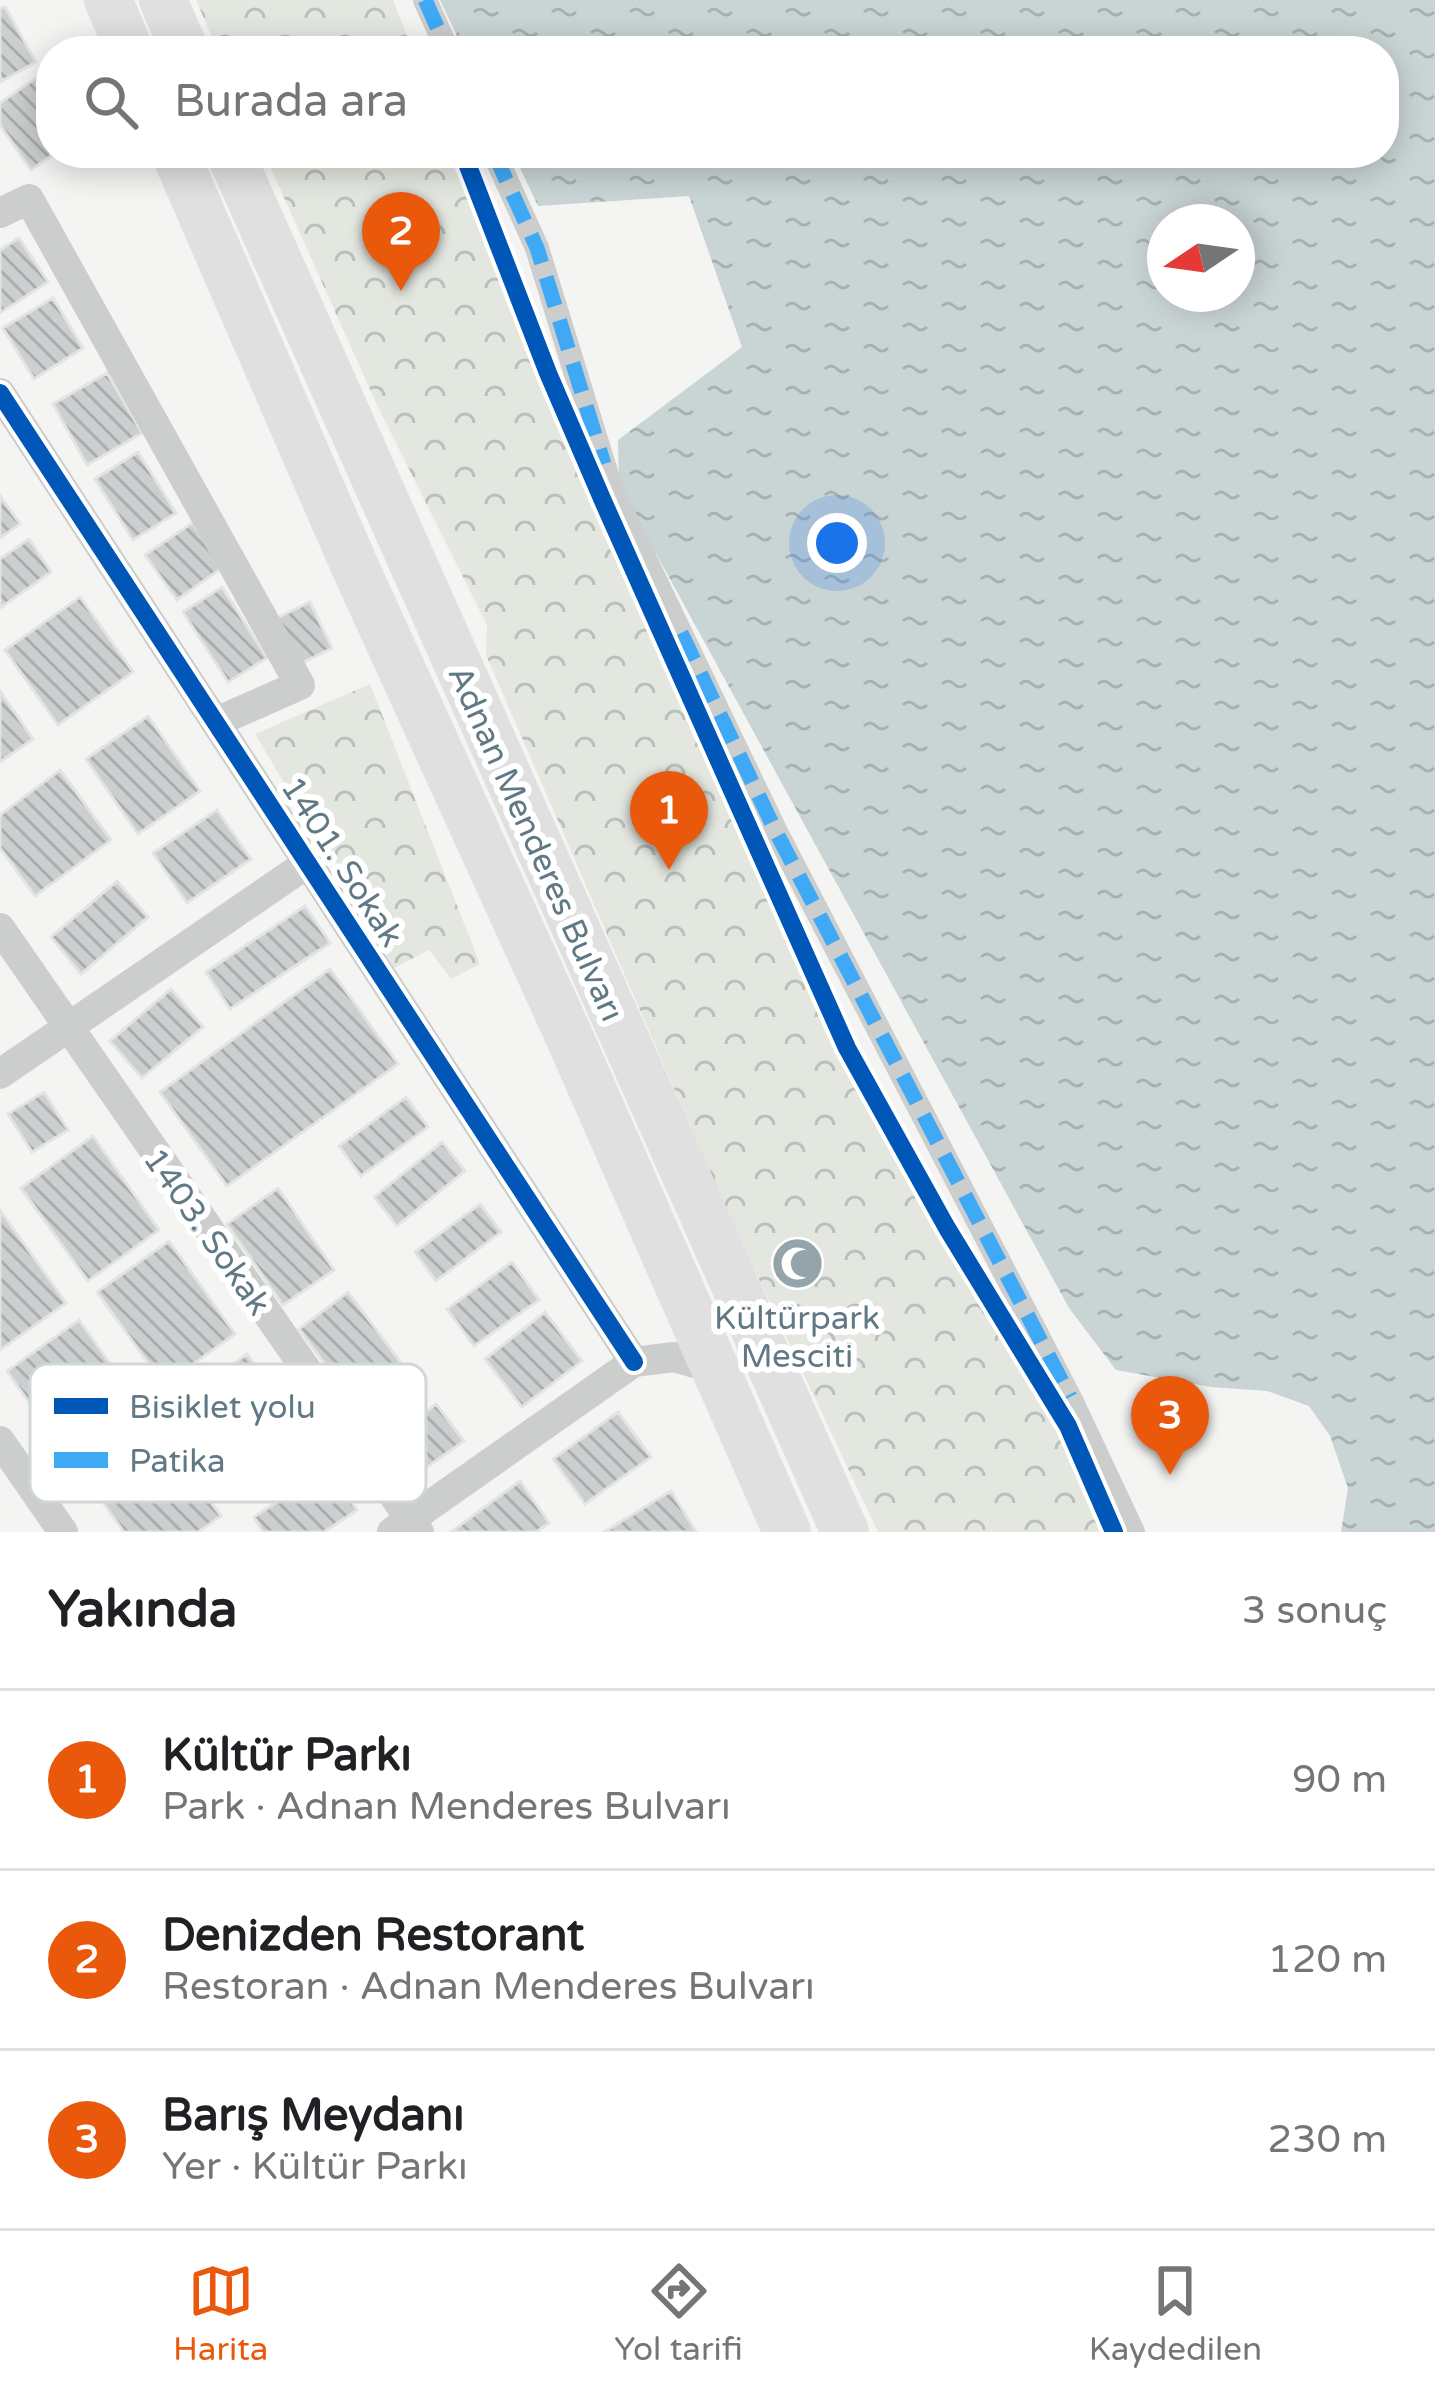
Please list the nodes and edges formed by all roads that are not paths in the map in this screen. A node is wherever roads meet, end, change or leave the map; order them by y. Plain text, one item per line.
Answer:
1 (109, 0) edge
2 (163, 0) edge
3 (425, 0) edge
4 (124, 36) edge
5 (179, 36) edge
6 (441, 36) edge
7 (182, 168) edge
8 (237, 168) edge
9 (501, 168) edge
10 (0, 213) edge
11 (0, 393) edge
12 (216, 722) junction
13 (308, 863) junction
14 (0, 928) edge
15 (65, 1026) junction
16 (0, 1074) edge
17 (634, 1362) junction
18 (296, 1364) edge
19 (714, 1369) junction
20 (0, 1441) edge
21 (30, 1484) edge
22 (43, 1502) edge
23 (390, 1502) edge
24 (408, 1528) edge
25 (64, 1532) edge
26 (788, 1532) edge
27 (845, 1532) edge
28 (1133, 1532) edge

1 - 4 main road
2 - 5 main road
3 - 6 street
7 - 19 main road, Adnan Menderes Bulvarı
8 - 27 main road, Adnan Menderes Bulvarı
9 - 28 street
10 - 12 street
11 - 12 street, 1401. Sokak
12 - 13 street, 1401. Sokak
13 - 15 street
13 - 17 street, 1401. Sokak
14 - 15 street, 1403. Sokak
15 - 16 street
15 - 18 street, 1403. Sokak
17 - 19 street
17 - 24 street
19 - 26 main road, Adnan Menderes Bulvarı
20 - 21 street
22 - 25 street
23 - 24 street, 1403. Sokak

